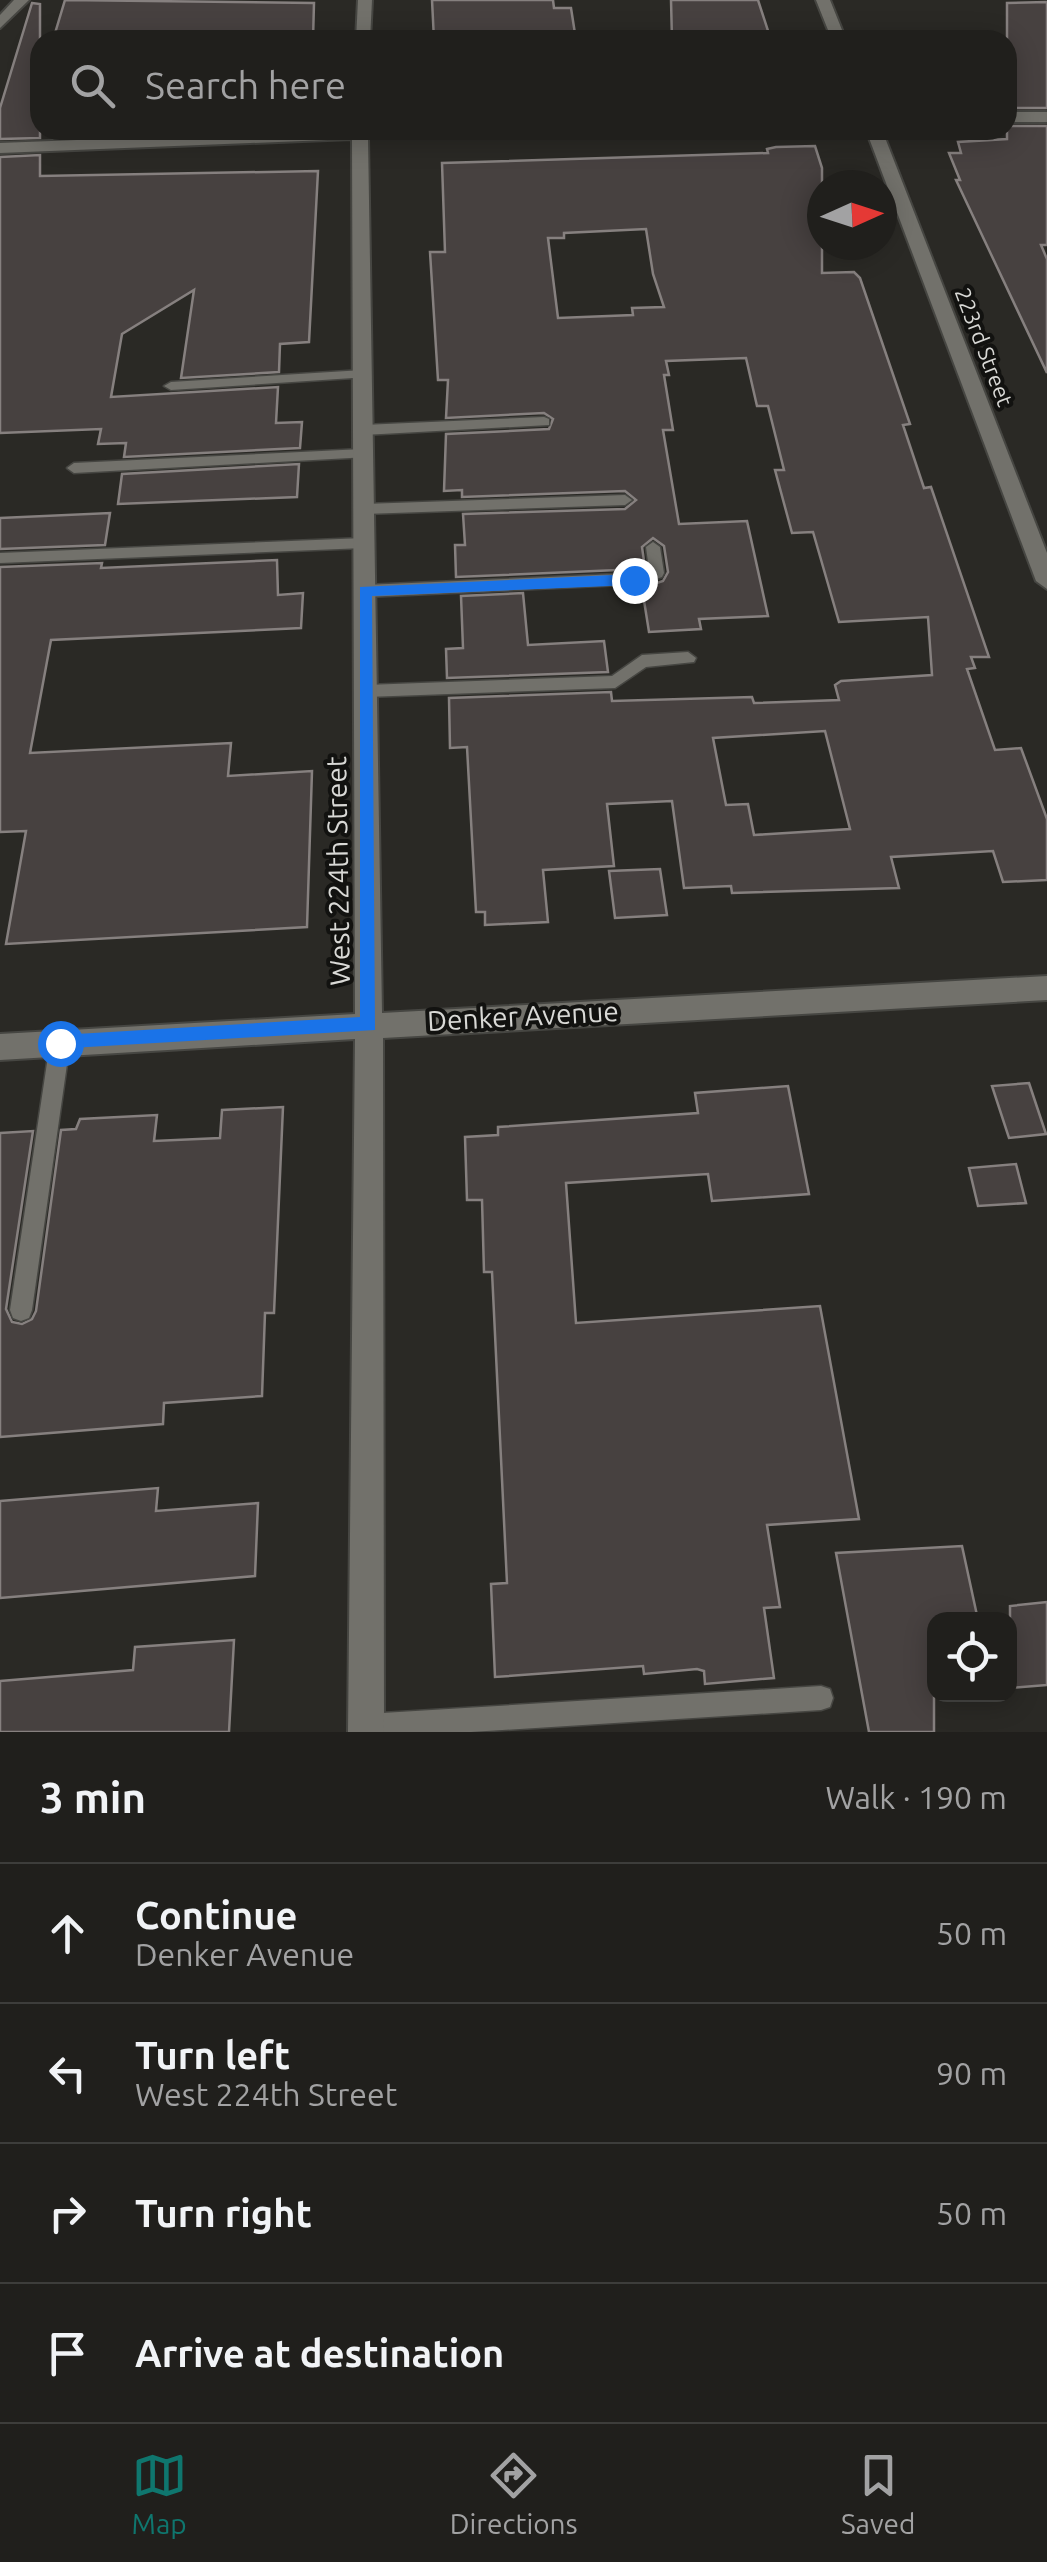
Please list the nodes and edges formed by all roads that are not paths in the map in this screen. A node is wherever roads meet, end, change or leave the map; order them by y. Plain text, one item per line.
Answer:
1 (22, 0) edge
2 (365, 0) edge
3 (823, 0) edge
4 (0, 24) edge
5 (364, 30) edge
6 (835, 30) edge
7 (1047, 116) edge
8 (1017, 118) edge
9 (169, 140) edge
10 (360, 140) edge
11 (878, 140) edge
12 (0, 148) edge
13 (363, 374) junction
14 (172, 386) dead end
15 (544, 422) dead end
16 (363, 442) junction
17 (74, 468) dead end
18 (624, 500) dead end
19 (364, 509) junction
20 (364, 543) junction
21 (653, 547) dead end
22 (0, 558) edge
23 (1047, 581) edge
24 (365, 591) junction
25 (688, 658) dead end
26 (366, 691) junction
27 (1047, 988) edge
28 (369, 1024) junction
29 (60, 1043) junction
30 (0, 1047) edge
31 (21, 1310) dead end
32 (822, 1698) dead end
33 (366, 1729) edge

1 - 4 street
2 - 5 street
3 - 6 street
7 - 8 street
9 - 12 street
10 - 13 street, West 224th Street
11 - 23 street, 223rd Street
13 - 14 lane
13 - 16 street, West 224th Street
15 - 16 lane
16 - 17 lane
16 - 19 street, West 224th Street
18 - 19 lane
19 - 20 street, West 224th Street
20 - 22 lane
20 - 24 street, West 224th Street
21 - 24 lane
24 - 26 street, West 224th Street
25 - 26 lane
26 - 28 street, West 224th Street
27 - 28 street, Denker Avenue
28 - 29 street, Denker Avenue
28 - 33 street, West 224th Street
29 - 30 street, Denker Avenue
29 - 31 lane
32 - 33 lane

